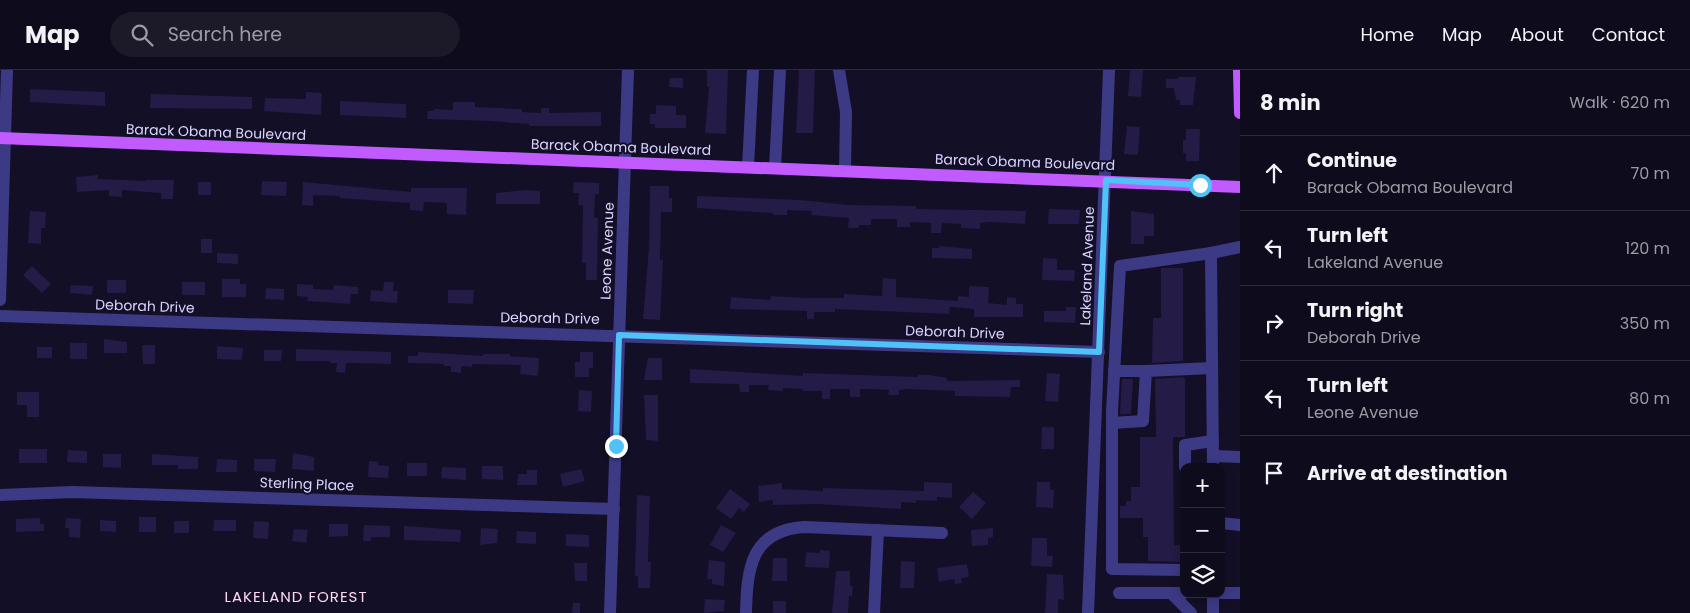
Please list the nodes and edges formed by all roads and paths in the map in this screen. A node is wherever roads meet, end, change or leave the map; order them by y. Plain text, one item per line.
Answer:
1 (7, 70) edge
2 (628, 70) edge
3 (753, 70) edge
4 (780, 70) edge
5 (839, 70) edge
6 (1109, 70) edge
7 (1239, 70) edge
8 (1240, 113) edge
9 (3, 138) edge
10 (626, 162) junction
11 (748, 167) junction
12 (775, 168) junction
13 (845, 170) junction
14 (1106, 180) junction
15 (1240, 187) edge
16 (1240, 247) edge
17 (1211, 253) junction
18 (0, 300) edge
19 (0, 316) edge
20 (619, 335) junction
21 (1099, 352) junction
22 (1212, 368) junction
23 (1114, 371) junction
24 (1146, 371) junction
25 (1112, 424) junction
26 (1213, 441) junction
27 (1240, 457) edge
28 (1213, 462) edge
29 (1185, 463) edge
30 (0, 495) edge
31 (614, 509) junction
32 (1225, 523) edge
33 (1240, 525) edge
34 (878, 530) junction
35 (942, 532) dead end
36 (1180, 570) edge
37 (1119, 593) dead end
38 (1178, 593) edge
39 (1225, 593) edge
40 (1240, 593) edge
41 (1213, 598) edge
42 (610, 613) edge
43 (746, 613) edge
44 (874, 613) edge
45 (1088, 613) edge
46 (1191, 613) edge
47 (1213, 613) edge

1 - 9 street
2 - 10 street, Leone Avenue
3 - 11 street
4 - 12 street
5 - 13 street
6 - 14 street, Lakeland Avenue
7 - 8 main road
9 - 10 main road, Barack Obama Boulevard
9 - 18 street
10 - 11 main road, Barack Obama Boulevard
10 - 20 street, Leone Avenue
11 - 12 main road, Barack Obama Boulevard
12 - 13 main road, Barack Obama Boulevard
13 - 14 main road, Barack Obama Boulevard
14 - 15 main road, Barack Obama Boulevard
14 - 21 street, Lakeland Avenue
16 - 17 street
17 - 22 street
17 - 23 street
19 - 20 street, Deborah Drive
20 - 21 street, Deborah Drive
20 - 31 street, Leone Avenue
21 - 45 street, Lakeland Avenue
22 - 24 street
22 - 26 street
23 - 24 street
23 - 25 street
24 - 25 street
25 - 36 street
26 - 28 street
26 - 29 street
27 - 28 street
30 - 31 street, Sterling Place
31 - 42 street, Leone Avenue
32 - 33 street
34 - 35 street
34 - 43 street
34 - 44 street
37 - 38 street
38 - 46 street
39 - 40 street
41 - 47 street

